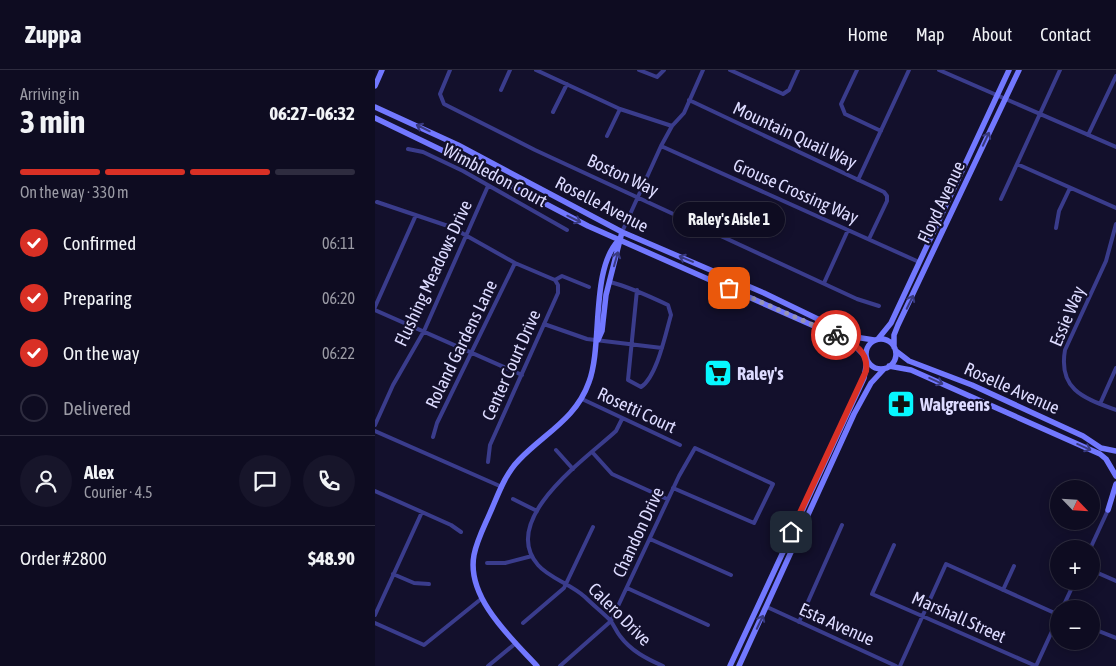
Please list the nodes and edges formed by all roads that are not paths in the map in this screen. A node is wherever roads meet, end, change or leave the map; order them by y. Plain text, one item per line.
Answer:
1 (382, 70) edge
2 (450, 70) edge
3 (510, 70) edge
4 (536, 70) edge
5 (639, 70) edge
6 (663, 70) edge
7 (703, 70) edge
8 (730, 70) edge
9 (799, 70) edge
10 (857, 70) edge
11 (909, 70) edge
12 (939, 70) edge
13 (1009, 70) edge
14 (1019, 70) edge
15 (1060, 70) edge
16 (946, 71) edge
17 (1116, 76) edge
18 (567, 84) junction
19 (1114, 84) edge
20 (375, 86) edge
21 (501, 90) dead end
22 (997, 94) junction
23 (1006, 98) junction
24 (689, 100) junction
25 (375, 107) edge
26 (620, 109) junction
27 (553, 112) dead end
28 (1040, 113) junction
29 (375, 118) edge
30 (672, 126) junction
31 (881, 131) junction
32 (1088, 134) junction
33 (607, 136) dead end
34 (661, 146) junction
35 (1116, 147) edge
36 (409, 148) dead end
37 (1017, 164) junction
38 (858, 180) junction
39 (488, 186) junction
40 (1070, 188) junction
41 (637, 196) junction
42 (1001, 199) dead end
43 (377, 202) dead end
44 (1116, 208) edge
45 (416, 215) junction
46 (1116, 224) edge
47 (1056, 228) dead end
48 (567, 230) dead end
49 (848, 230) junction
50 (622, 232) junction
51 (465, 235) junction
52 (869, 239) junction
53 (619, 240) junction
54 (515, 262) junction
55 (919, 262) junction
56 (555, 280) junction
57 (610, 282) junction
58 (824, 283) junction
59 (589, 288) dead end
60 (637, 290) junction
61 (879, 306) dead end
62 (375, 308) edge
63 (544, 324) junction
64 (424, 331) junction
65 (598, 340) junction
66 (876, 340) junction
67 (631, 345) junction
68 (662, 348) junction
69 (895, 349) junction
70 (473, 353) junction
71 (866, 359) junction
72 (887, 368) junction
73 (1116, 368) edge
74 (522, 375) junction
75 (583, 399) junction
76 (1100, 404) junction
77 (1116, 410) edge
78 (848, 411) junction
79 (622, 419) junction
80 (375, 425) edge
81 (375, 431) edge
82 (433, 437) dead end
83 (841, 443) junction
84 (680, 445) dead end
85 (556, 450) dead end
86 (593, 453) junction
87 (1116, 453) edge
88 (488, 462) dead end
89 (573, 469) junction
90 (820, 469) junction
91 (1115, 475) edge
92 (1116, 484) edge
93 (502, 487) junction
94 (673, 488) junction
95 (375, 491) edge
96 (1116, 496) edge
97 (513, 498) dead end
98 (667, 499) junction
99 (1108, 510) junction
100 (537, 511) junction
101 (422, 512) junction
102 (809, 513) junction
103 (842, 526) dead end
104 (593, 527) dead end
105 (461, 532) dead end
106 (650, 538) junction
107 (1094, 540) edge
108 (894, 545) dead end
109 (531, 556) junction
110 (487, 563) dead end
111 (1014, 566) dead end
112 (393, 574) junction
113 (1100, 574) edge
114 (731, 575) dead end
115 (1116, 581) edge
116 (567, 583) junction
117 (429, 584) dead end
118 (627, 588) junction
119 (1003, 590) junction
120 (481, 600) junction
121 (767, 607) junction
122 (1050, 611) edge
123 (375, 614) edge
124 (923, 616) junction
125 (611, 621) junction
126 (799, 622) junction
127 (375, 623) edge
128 (523, 623) dead end
129 (708, 625) dead end
130 (1100, 632) edge
131 (1050, 635) edge
132 (1116, 638) edge
133 (516, 643) junction
134 (487, 666) edge
135 (537, 666) edge
136 (560, 666) edge
137 (663, 666) edge
138 (729, 666) edge
139 (739, 666) edge
140 (898, 666) edge
141 (1036, 666) edge

1 - 20 street
2 - 41 street, Boston Way
3 - 21 street
4 - 18 street
5 - 6 street
7 - 24 street
8 - 9 street
10 - 31 street
11 - 31 street
12 - 16 street
13 - 22 street, Floyd Avenue
14 - 23 street, Floyd Avenue
15 - 28 street
16 - 22 street
17 - 19 street
18 - 26 street
18 - 27 street
19 - 32 street
22 - 23 street
22 - 55 street, Floyd Avenue
23 - 28 street
69 -> 23 street, Floyd Avenue
24 - 30 street
24 - 38 street, Mountain Quail Way
50 -> 25 street, Roselle Avenue
26 - 30 street
26 - 33 street
28 - 32 street
28 - 37 street
29 -> 53 street, Roselle Avenue
30 - 34 street
31 - 38 street
32 - 35 street
34 - 41 street
34 - 49 street, Grouse Crossing Way
36 - 39 street, Wimbledon Court
37 - 40 street
37 - 42 street
38 - 52 street, Mountain Quail Way
39 - 48 street, Wimbledon Court
39 - 51 street, Flushing Meadows Drive
40 - 44 street
40 - 47 street
41 - 50 street
41 - 58 street, Boston Way
43 - 45 street
45 - 51 street
45 - 62 street
46 - 76 street, Essie Way
49 - 52 street, Grouse Crossing Way
49 - 58 street
50 - 53 street
66 -> 50 street, Roselle Avenue
51 - 54 street
51 - 64 street, Flushing Meadows Drive
52 - 55 street, Grouse Crossing Way
57 -> 53 street
53 - 65 street
53 - 71 street, Roselle Avenue
54 - 56 street
54 - 70 street, Roland Gardens Lane
55 - 66 street, Floyd Avenue
56 - 59 street
56 - 63 street, Center Court Drive
57 - 60 street
57 - 65 street
58 - 61 street, Boston Way
60 - 67 street
60 - 68 street
62 - 64 street
63 - 65 street
63 - 74 street, Center Court Drive
64 - 70 street
64 - 80 street, Flushing Meadows Drive
65 - 67 street
65 - 75 street
66 - 69 street
66 - 71 street
67 - 68 street
67 - 68 street
69 - 72 street
69 - 87 street, Roselle Avenue
70 - 74 street
70 - 82 street, Roland Gardens Lane
71 - 72 street
71 - 78 street
72 - 83 street
72 -> 91 street, Roselle Avenue
73 - 76 street
74 - 88 street, Center Court Drive
75 - 79 street, Rosetti Court
75 - 93 street
76 - 77 street, Essie Way
78 - 83 street
78 - 90 street
79 - 84 street, Rosetti Court
79 - 86 street
81 - 93 street
83 - 102 street
85 - 89 street
86 - 89 street
86 - 98 street
87 - 91 street
89 - 100 street
90 - 102 street
90 - 138 street
92 - 99 street
93 - 120 street
94 - 94 street, Chandon Drive
94 - 98 street, Chandon Drive
95 - 101 street
96 - 99 street
97 - 100 street
98 - 106 street, Chandon Drive
99 - 107 street
100 - 109 street
101 - 105 street
101 - 112 street
102 - 121 street
103 - 126 street
104 - 116 street
106 - 114 street
106 - 118 street, Chandon Drive
108 - 124 street, Marshall Street
109 - 110 street
109 - 116 street, Calero Drive
111 - 119 street
112 - 117 street
112 - 123 street
113 - 115 street
116 - 125 street, Calero Drive
116 - 128 street
118 - 125 street, Chandon Drive
118 - 129 street
119 - 122 street
119 - 124 street
120 - 127 street
120 - 133 street
121 - 126 street, Esta Avenue
139 -> 121 street
124 - 140 street
124 - 141 street, Marshall Street
125 - 136 street, Chandon Drive
125 - 137 street, Calero Drive
126 - 140 street, Esta Avenue
130 - 132 street
131 - 141 street
133 - 134 street
133 - 135 street

